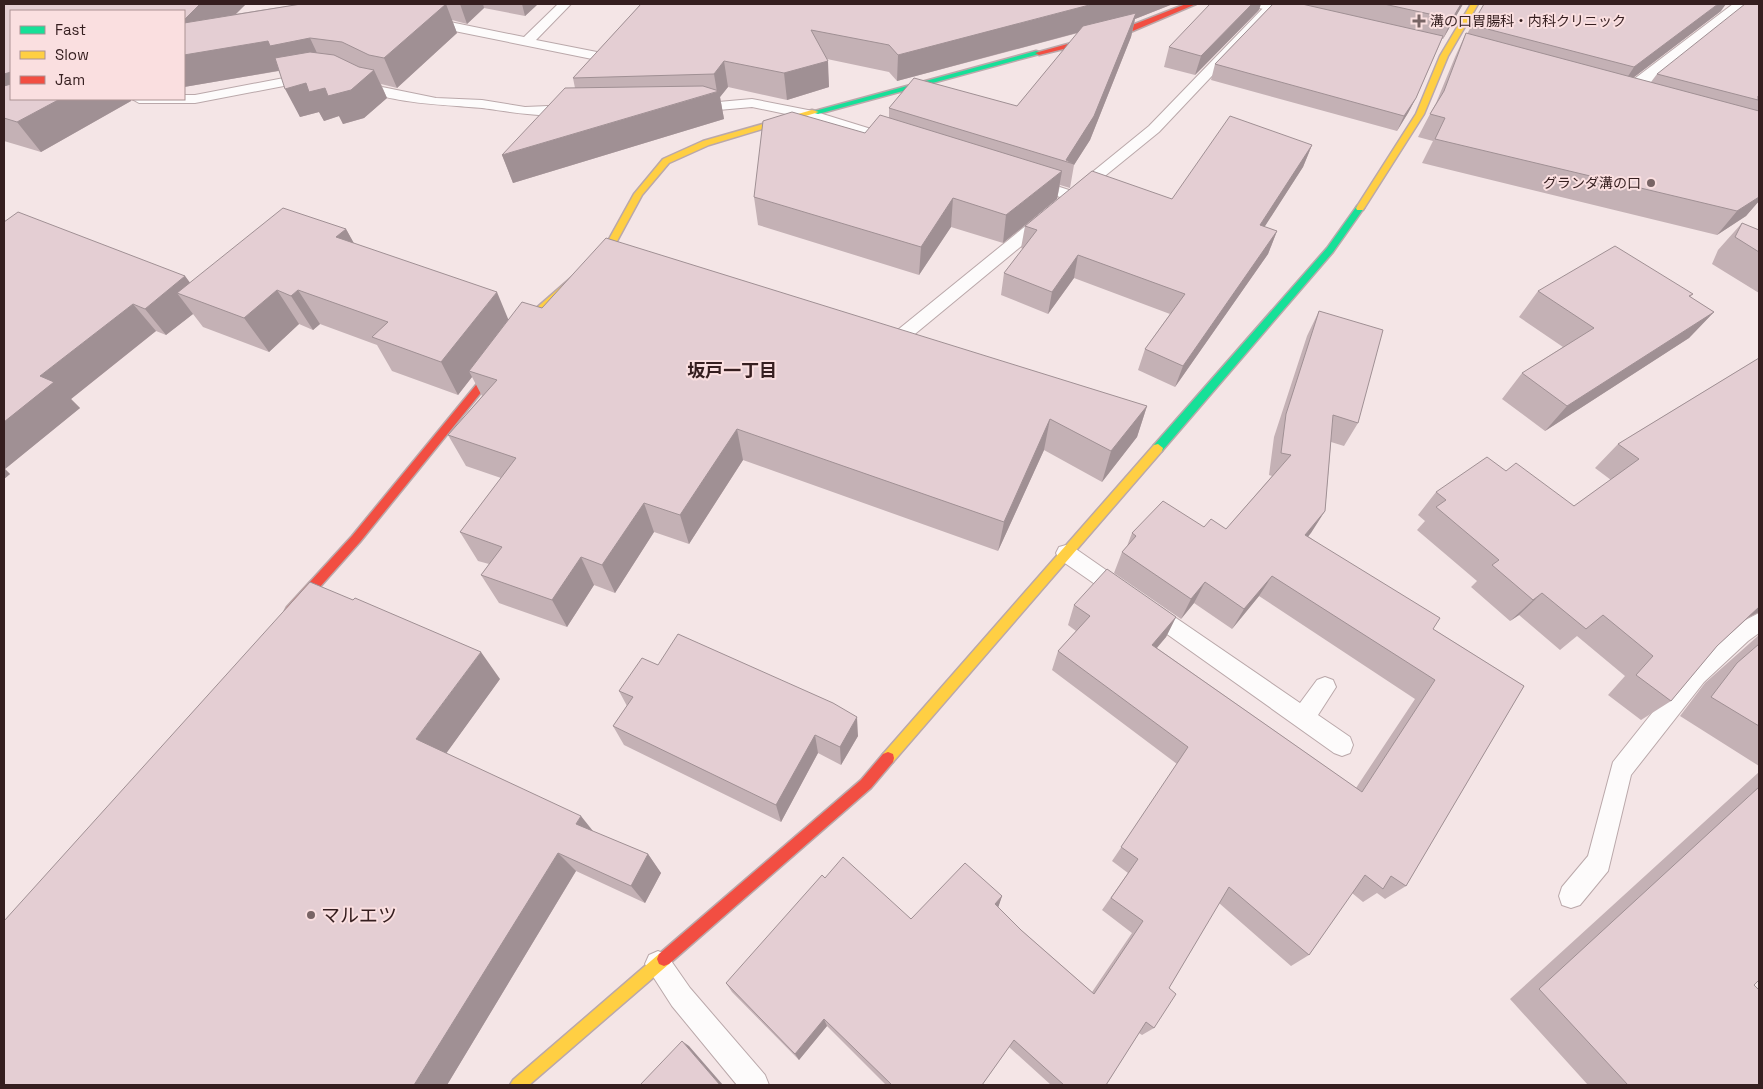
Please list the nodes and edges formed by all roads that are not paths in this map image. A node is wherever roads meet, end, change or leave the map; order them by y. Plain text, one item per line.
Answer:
1 (394, 4) edge
2 (566, 4) edge
3 (1192, 4) edge
4 (1474, 4) edge
5 (1716, 4) edge
6 (1268, 5) edge
7 (1739, 7) edge
8 (1327, 18) edge
9 (527, 41) junction
10 (590, 69) edge
11 (324, 74) edge
12 (344, 75) edge
13 (1605, 91) edge
14 (185, 98) edge
15 (591, 108) edge
16 (683, 108) edge
17 (808, 114) junction
18 (902, 143) edge
19 (1016, 178) edge
20 (1072, 196) junction
21 (607, 252) junction
22 (626, 258) edge
23 (873, 338) edge
24 (1066, 553) junction
25 (283, 620) edge
26 (1759, 622) edge
27 (1325, 687) dead end
28 (1303, 718) junction
29 (1342, 745) dead end
30 (1571, 896) dead end
31 (658, 964) junction
32 (518, 1085) edge
33 (755, 1085) edge

1 - 9 lane
2 - 9 lane
3 - 17 street
4 - 24 street
5 - 7 lane
6 - 8 street
6 - 20 lane
7 - 13 street
9 - 10 lane
11 - 14 lane
12 - 15 lane
16 - 17 lane
17 - 18 lane
17 - 21 street
19 - 20 lane
20 - 23 lane
21 - 22 lane
21 - 25 street
24 - 28 lane
24 - 31 street
26 - 30 lane
27 - 28 lane
28 - 29 lane
31 - 32 street
31 - 33 lane

